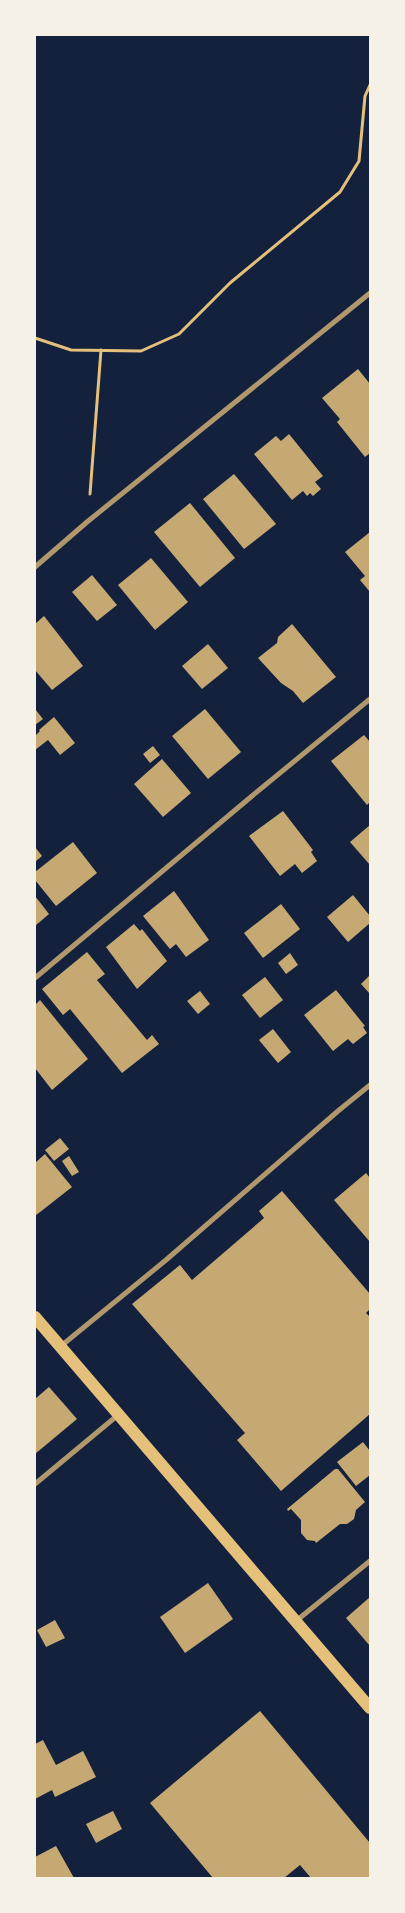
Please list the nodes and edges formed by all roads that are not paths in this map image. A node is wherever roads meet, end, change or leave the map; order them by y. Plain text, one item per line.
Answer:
1 (370, 293) edge
2 (35, 567) edge
3 (370, 699) edge
4 (35, 978) edge
5 (370, 1085) edge
6 (35, 1317) edge
7 (61, 1347) junction
8 (118, 1415) junction
9 (35, 1484) edge
10 (370, 1561) edge
11 (296, 1621) junction
12 (370, 1708) edge

1 - 2 street
3 - 4 street
5 - 7 street
6 - 7 main road
7 - 8 main road
8 - 9 street
8 - 11 main road
10 - 11 street
11 - 12 main road

